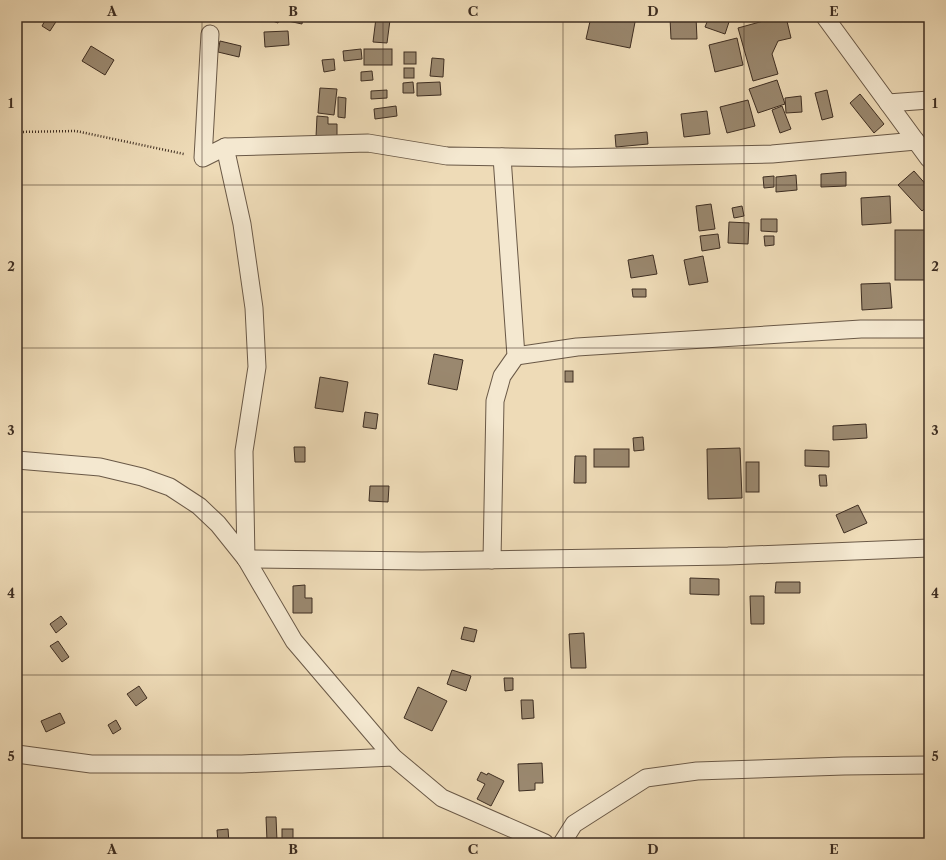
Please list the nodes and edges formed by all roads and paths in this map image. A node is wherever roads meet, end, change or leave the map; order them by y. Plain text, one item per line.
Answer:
1 (825, 17) edge
2 (210, 34) dead end
3 (929, 100) edge
4 (888, 103) junction
5 (17, 132) edge
6 (916, 142) junction
7 (224, 147) junction
8 (502, 157) junction
9 (203, 158) junction
10 (929, 159) edge
11 (929, 329) edge
12 (516, 356) junction
13 (17, 460) edge
14 (929, 548) edge
15 (246, 559) junction
16 (492, 560) junction
17 (17, 754) edge
18 (393, 757) junction
19 (929, 765) edge
20 (545, 843) edge
21 (562, 843) edge

1 - 4 street
2 - 9 street
3 - 4 street
4 - 6 street
5 - 9 path
6 - 8 street
6 - 10 street
7 - 8 street
7 - 9 street
7 - 15 street
8 - 12 street
11 - 12 street
12 - 16 street
13 - 15 street
14 - 16 street
15 - 16 street
15 - 18 street
17 - 18 street
18 - 20 street
19 - 21 street

